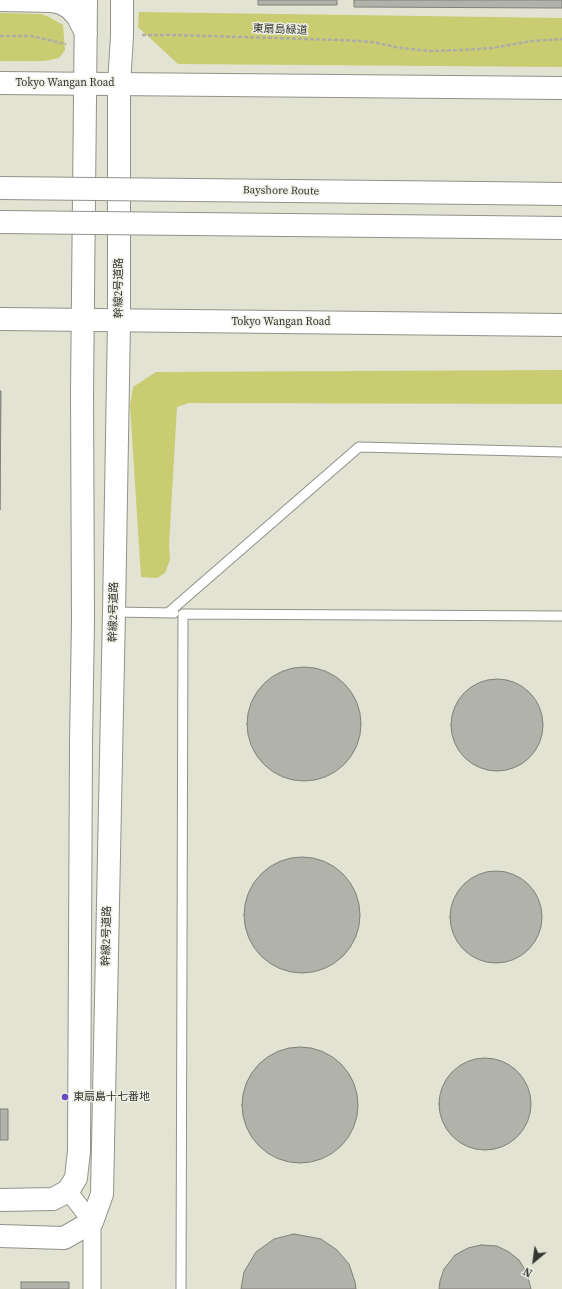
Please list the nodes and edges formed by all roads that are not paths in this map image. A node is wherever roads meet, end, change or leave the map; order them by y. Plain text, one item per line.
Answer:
1 (0, 0) edge
2 (86, 0) edge
3 (122, 0) edge
4 (86, 41) junction
5 (0, 83) edge
6 (85, 83) junction
7 (119, 84) junction
8 (562, 88) edge
9 (0, 188) edge
10 (562, 194) edge
11 (0, 222) edge
12 (562, 228) edge
13 (0, 319) edge
14 (83, 319) junction
15 (119, 321) junction
16 (562, 325) edge
17 (562, 452) edge
18 (114, 612) junction
19 (168, 613) junction
20 (183, 614) junction
21 (562, 616) edge
22 (68, 1191) junction
23 (0, 1200) edge
24 (92, 1222) junction
25 (0, 1236) edge
26 (92, 1289) edge
27 (181, 1289) edge

1 - 4 main road
2 - 4 main road
3 - 7 main road, 幹線2号道路
4 - 6 main road
5 - 6 main road, Tokyo Wangan Road
6 - 7 main road, Tokyo Wangan Road
6 - 14 main road
7 - 8 main road, Tokyo Wangan Road
7 - 15 main road, 幹線2号道路
9 - 10 main road, Bayshore Route, bridge
11 - 12 main road, bridge
13 - 14 main road, Tokyo Wangan Road
14 - 15 main road, Tokyo Wangan Road
14 - 22 main road
15 - 16 main road, Tokyo Wangan Road
15 - 18 main road, 幹線2号道路
17 - 19 lane
18 - 19 lane
18 - 24 main road, 幹線2号道路
19 - 20 lane
20 - 21 lane
20 - 27 lane
22 - 23 main road
22 - 24 street
24 - 25 main road
24 - 26 street

